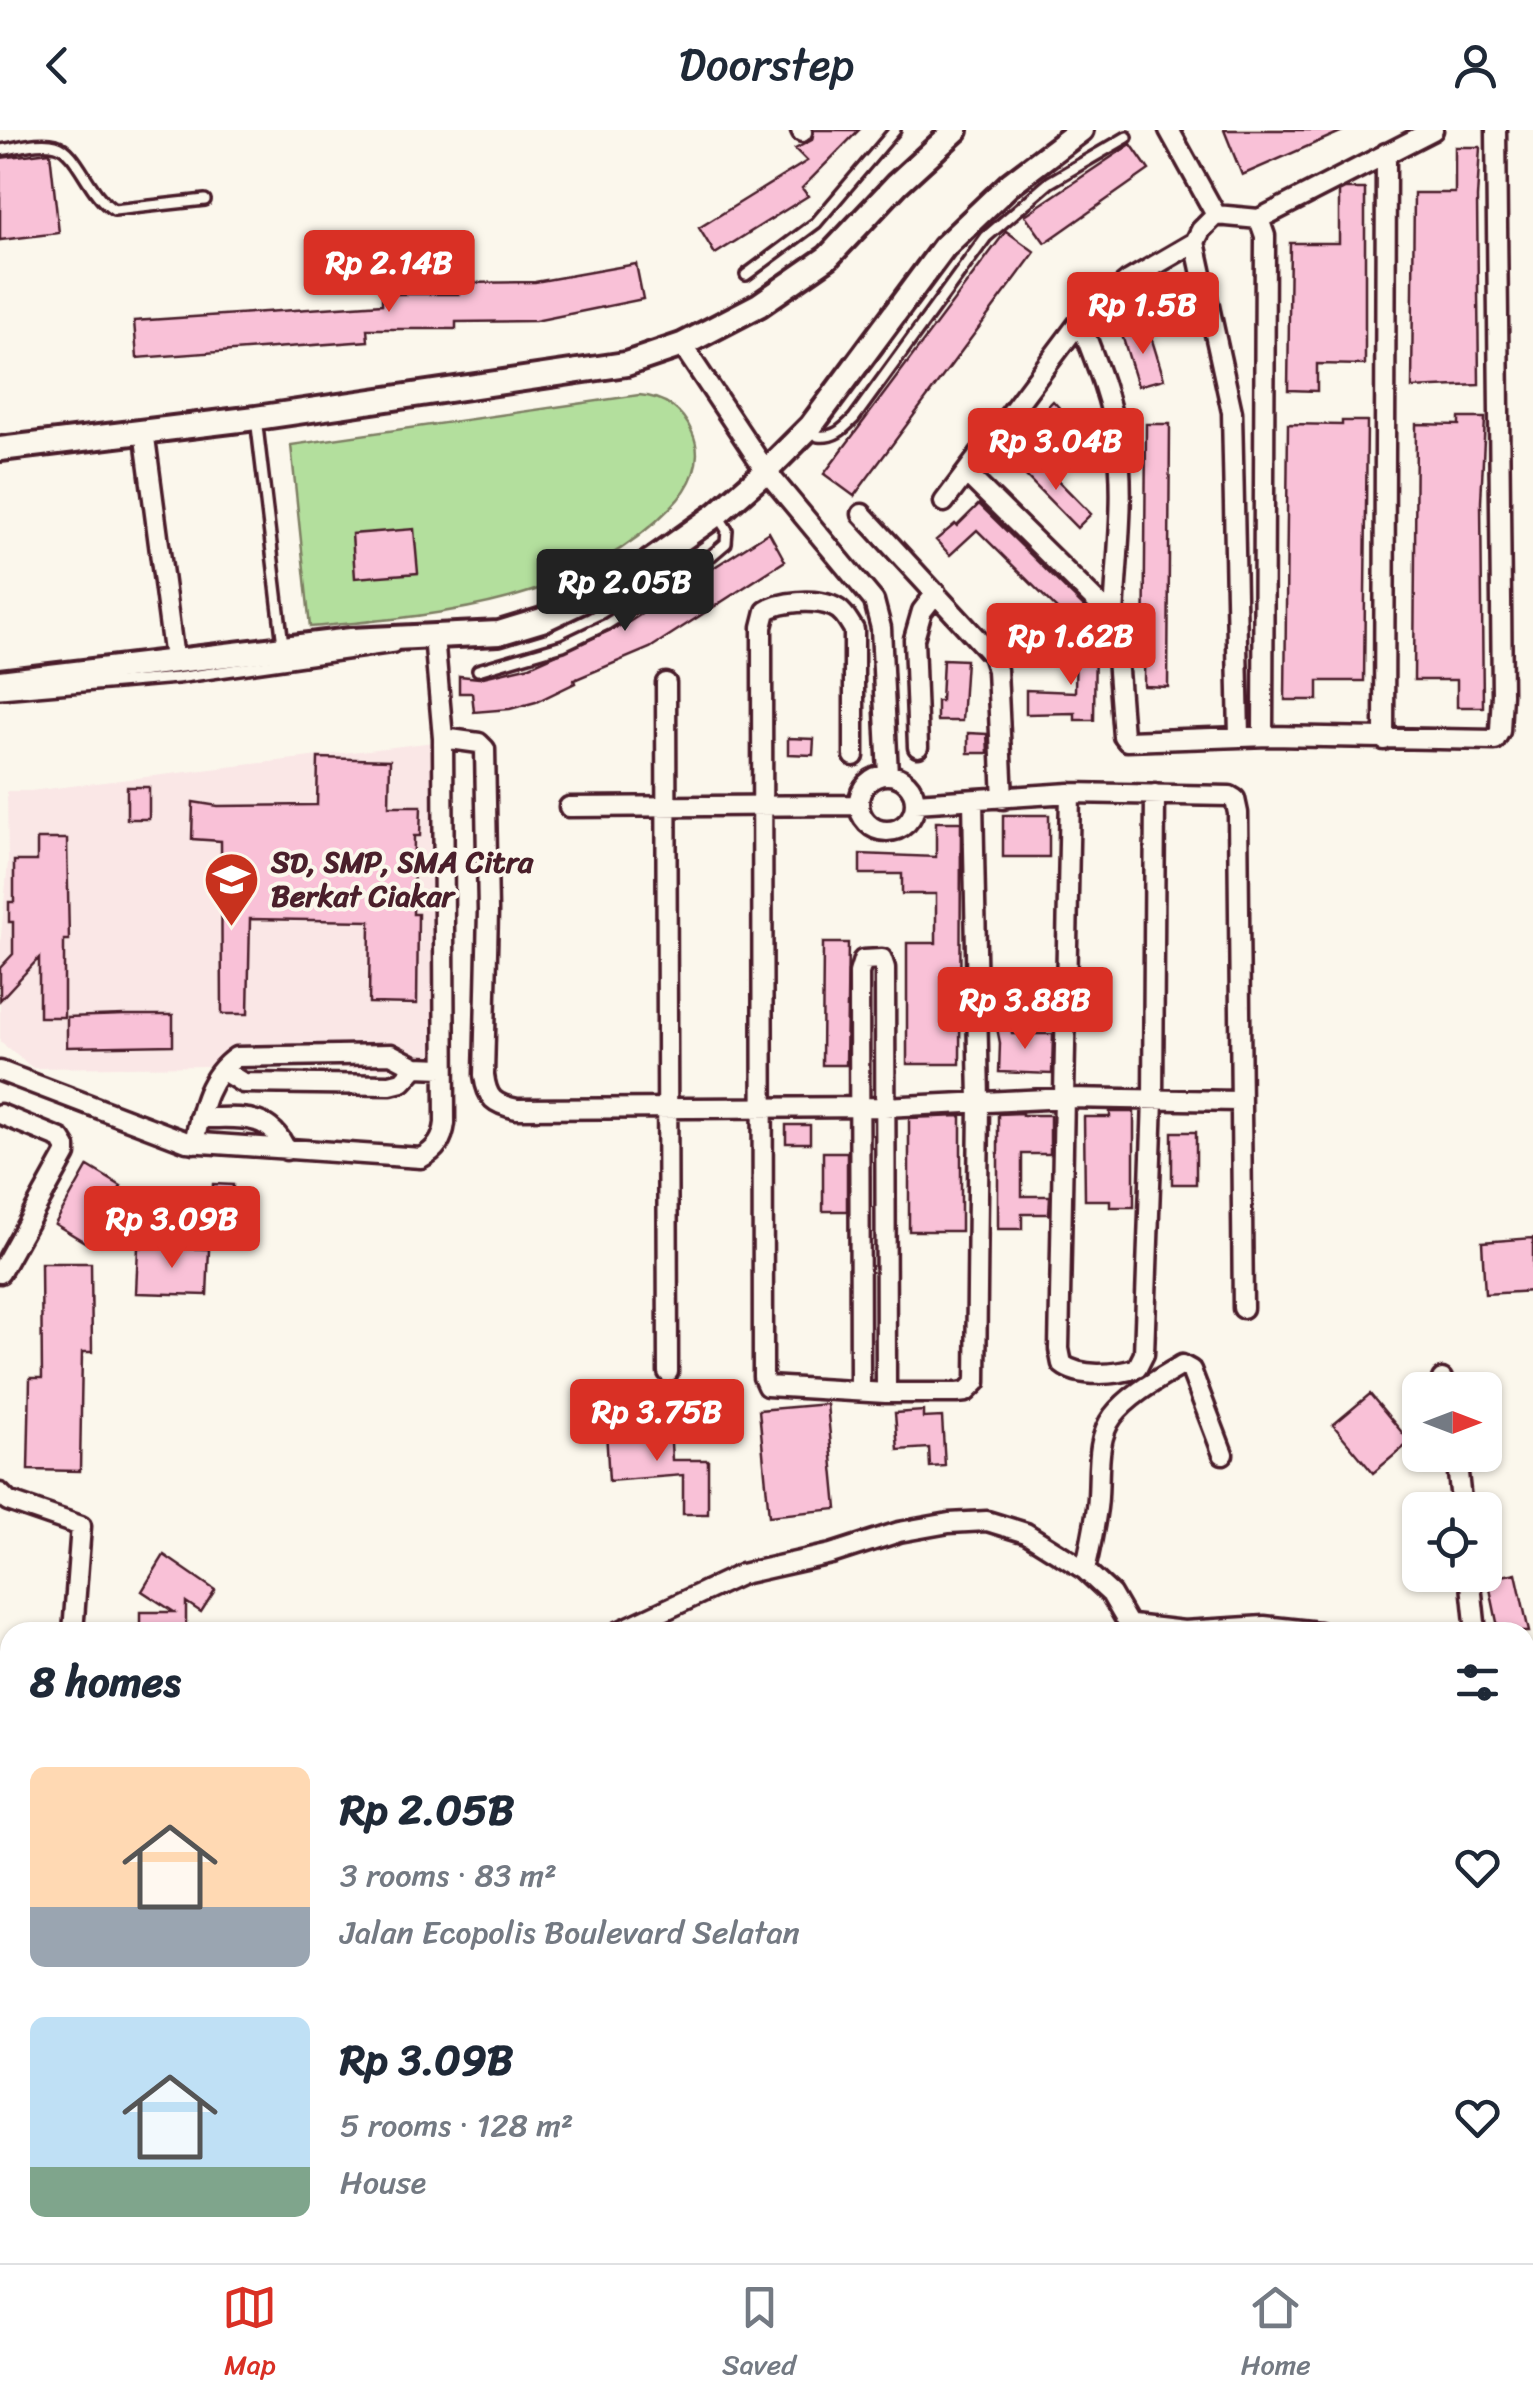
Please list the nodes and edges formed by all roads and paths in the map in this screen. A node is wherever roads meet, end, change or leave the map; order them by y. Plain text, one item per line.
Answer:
1 (895, 130) edge
2 (956, 130) edge
3 (1082, 130) edge
4 (1169, 130) edge
5 (1433, 130) edge
6 (1496, 130) edge
7 (1127, 137) dead end
8 (0, 150) edge
9 (1386, 153) junction
10 (205, 200) dead end
11 (1216, 215) junction
12 (1259, 219) junction
13 (1195, 242) junction
14 (746, 276) dead end
15 (1080, 322) junction
16 (682, 344) junction
17 (1232, 412) junction
18 (1264, 414) junction
19 (256, 418) junction
20 (811, 426) junction
21 (144, 430) junction
22 (0, 448) edge
23 (766, 471) junction
24 (967, 474) junction
25 (944, 502) dead end
26 (717, 514) junction
27 (862, 514) dead end
28 (936, 593) junction
29 (1114, 619) junction
30 (434, 636) junction
31 (404, 640) junction
32 (282, 643) junction
33 (175, 661) junction
34 (478, 670) dead end
35 (0, 682) edge
36 (666, 683) dead end
37 (0, 693) edge
38 (1263, 736) junction
39 (1239, 737) junction
40 (443, 738) junction
41 (1384, 740) junction
42 (918, 747) dead end
43 (854, 756) dead end
44 (888, 775) junction
45 (1070, 793) junction
46 (1156, 794) junction
47 (1003, 799) junction
48 (973, 800) junction
49 (915, 802) junction
50 (859, 805) junction
51 (666, 806) junction
52 (761, 806) junction
53 (570, 807) dead end
54 (416, 1067) junction
55 (443, 1068) junction
56 (0, 1070) edge
57 (222, 1070) junction
58 (1067, 1098) junction
59 (1153, 1100) junction
60 (979, 1101) junction
61 (1238, 1102) junction
62 (859, 1107) junction
63 (884, 1107) junction
64 (667, 1108) junction
65 (761, 1108) junction
66 (0, 1114) edge
67 (199, 1118) junction
68 (194, 1143) junction
69 (286, 1150) junction
70 (0, 1273) edge
71 (1243, 1308) dead end
72 (668, 1372) dead end
73 (860, 1391) junction
74 (886, 1393) junction
75 (1222, 1454) dead end
76 (0, 1493) edge
77 (1085, 1570) junction
78 (1472, 1592) edge
79 (74, 1622) edge
80 (639, 1622) edge
81 (1128, 1622) edge
82 (1475, 1622) edge

1 - 14 lane
2 - 16 street
3 - 20 street
4 - 11 street
5 - 9 street
6 - 41 street
7 - 20 lane
8 - 10 lane
9 - 12 street
9 - 41 street
11 - 12 street
11 - 13 street
12 - 18 street
13 - 15 street
13 - 17 street
15 - 24 street
15 - 29 street
16 - 19 street
16 - 23 street
17 - 18 street
17 - 39 street
18 - 38 street
19 - 21 street
19 - 32 lane
20 - 23 street
21 - 22 street
21 - 33 street
23 - 26 street
23 - 44 street
24 - 25 street
24 - 29 street
26 - 30 street
26 - 34 lane
27 - 28 street
28 - 42 street
28 - 47 street
29 - 39 street
30 - 31 street
30 - 40 street
31 - 32 street
31 - 33 lane
32 - 33 street
33 - 35 street
33 - 37 lane
36 - 51 street
38 - 39 street
38 - 41 street
40 - 55 street
40 - 64 street
43 - 52 street
44 - 49 street
44 - 50 street
45 - 46 street
45 - 47 street
45 - 58 street
46 - 59 street
46 - 61 street
47 - 48 street
48 - 49 street
48 - 60 street
49 - 50 street
50 - 52 street
51 - 52 street
51 - 53 street
51 - 64 street
52 - 65 street
54 - 55 street
54 - 57 street
54 - 57 street
55 - 69 street
56 - 68 street
57 - 67 street
58 - 59 street
58 - 59 street
58 - 60 street
59 - 61 street
60 - 63 street
60 - 74 street
61 - 71 street
62 - 63 street
62 - 63 street
62 - 65 street
62 - 73 street
63 - 74 street
64 - 65 street
64 - 72 street
65 - 73 street
66 - 70 street
67 - 68 street
67 - 69 street
68 - 69 street
73 - 74 street
75 - 77 street
76 - 79 street
77 - 80 street
77 - 81 street
78 - 82 street

